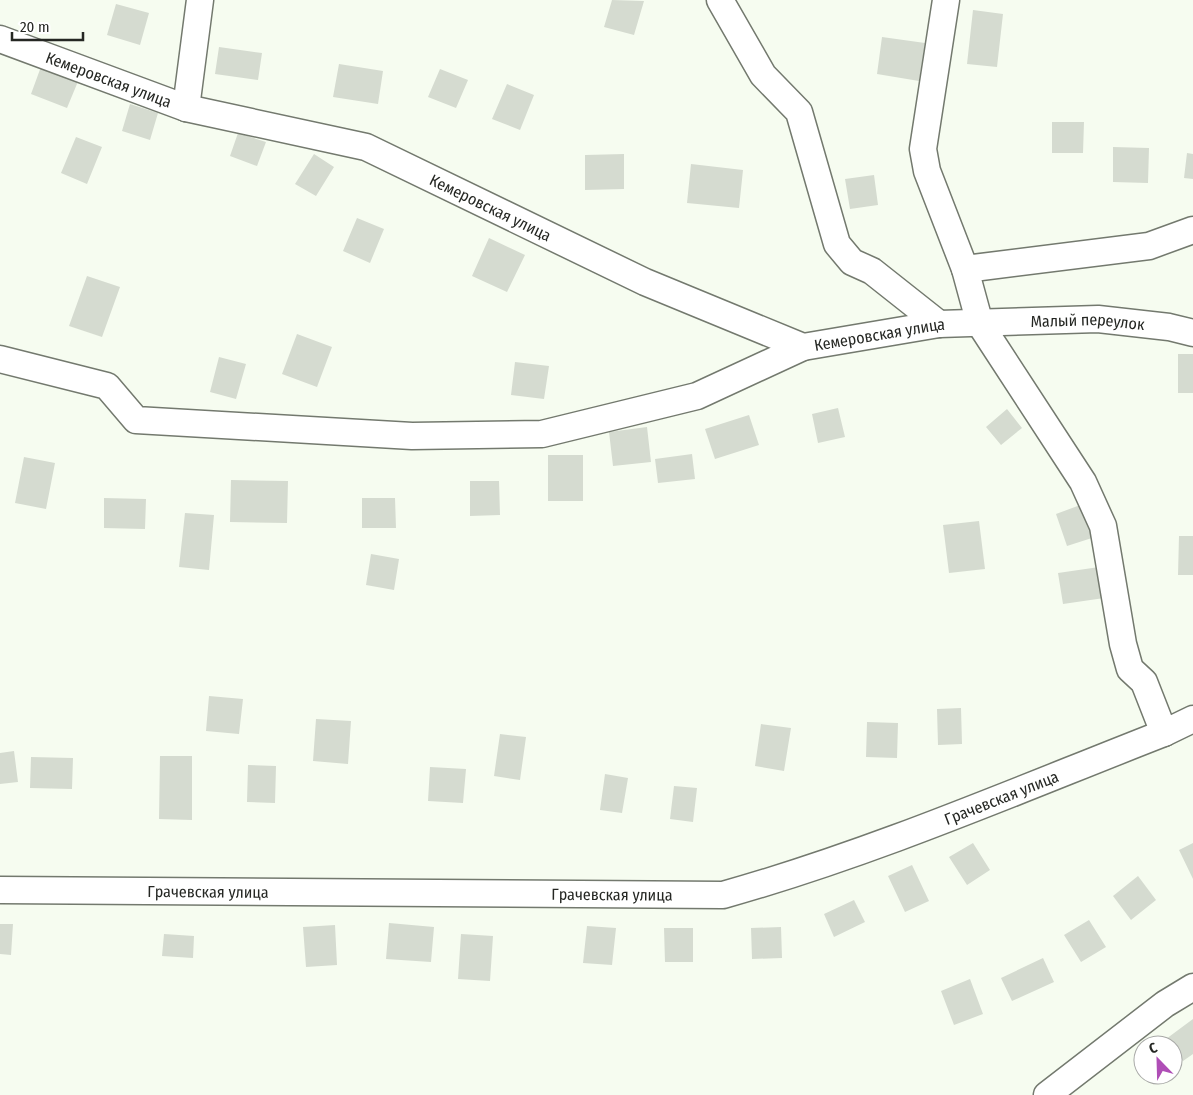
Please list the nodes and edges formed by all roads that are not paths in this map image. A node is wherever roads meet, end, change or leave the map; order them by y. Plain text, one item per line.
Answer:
1 (200, 0) edge
2 (720, 0) edge
3 (946, 0) edge
4 (0, 39) edge
5 (186, 108) junction
6 (1193, 230) edge
7 (964, 270) junction
8 (938, 324) junction
9 (980, 324) junction
10 (1193, 333) edge
11 (803, 346) junction
12 (0, 359) edge
13 (1193, 719) edge
14 (1164, 733) junction
15 (0, 890) edge
16 (1193, 987) edge
17 (1047, 1095) edge

1 - 5 street
2 - 8 street
3 - 7 street
4 - 5 street, Кемеровская улица
5 - 11 street, Кемеровская улица
6 - 7 street
7 - 9 street
8 - 9 street, Кемеровская улица
8 - 11 street, Кемеровская улица
9 - 10 street, Малый переулок
9 - 14 street
11 - 12 street
13 - 14 street, Грачевская улица
14 - 15 street, Грачевская улица
16 - 17 street

